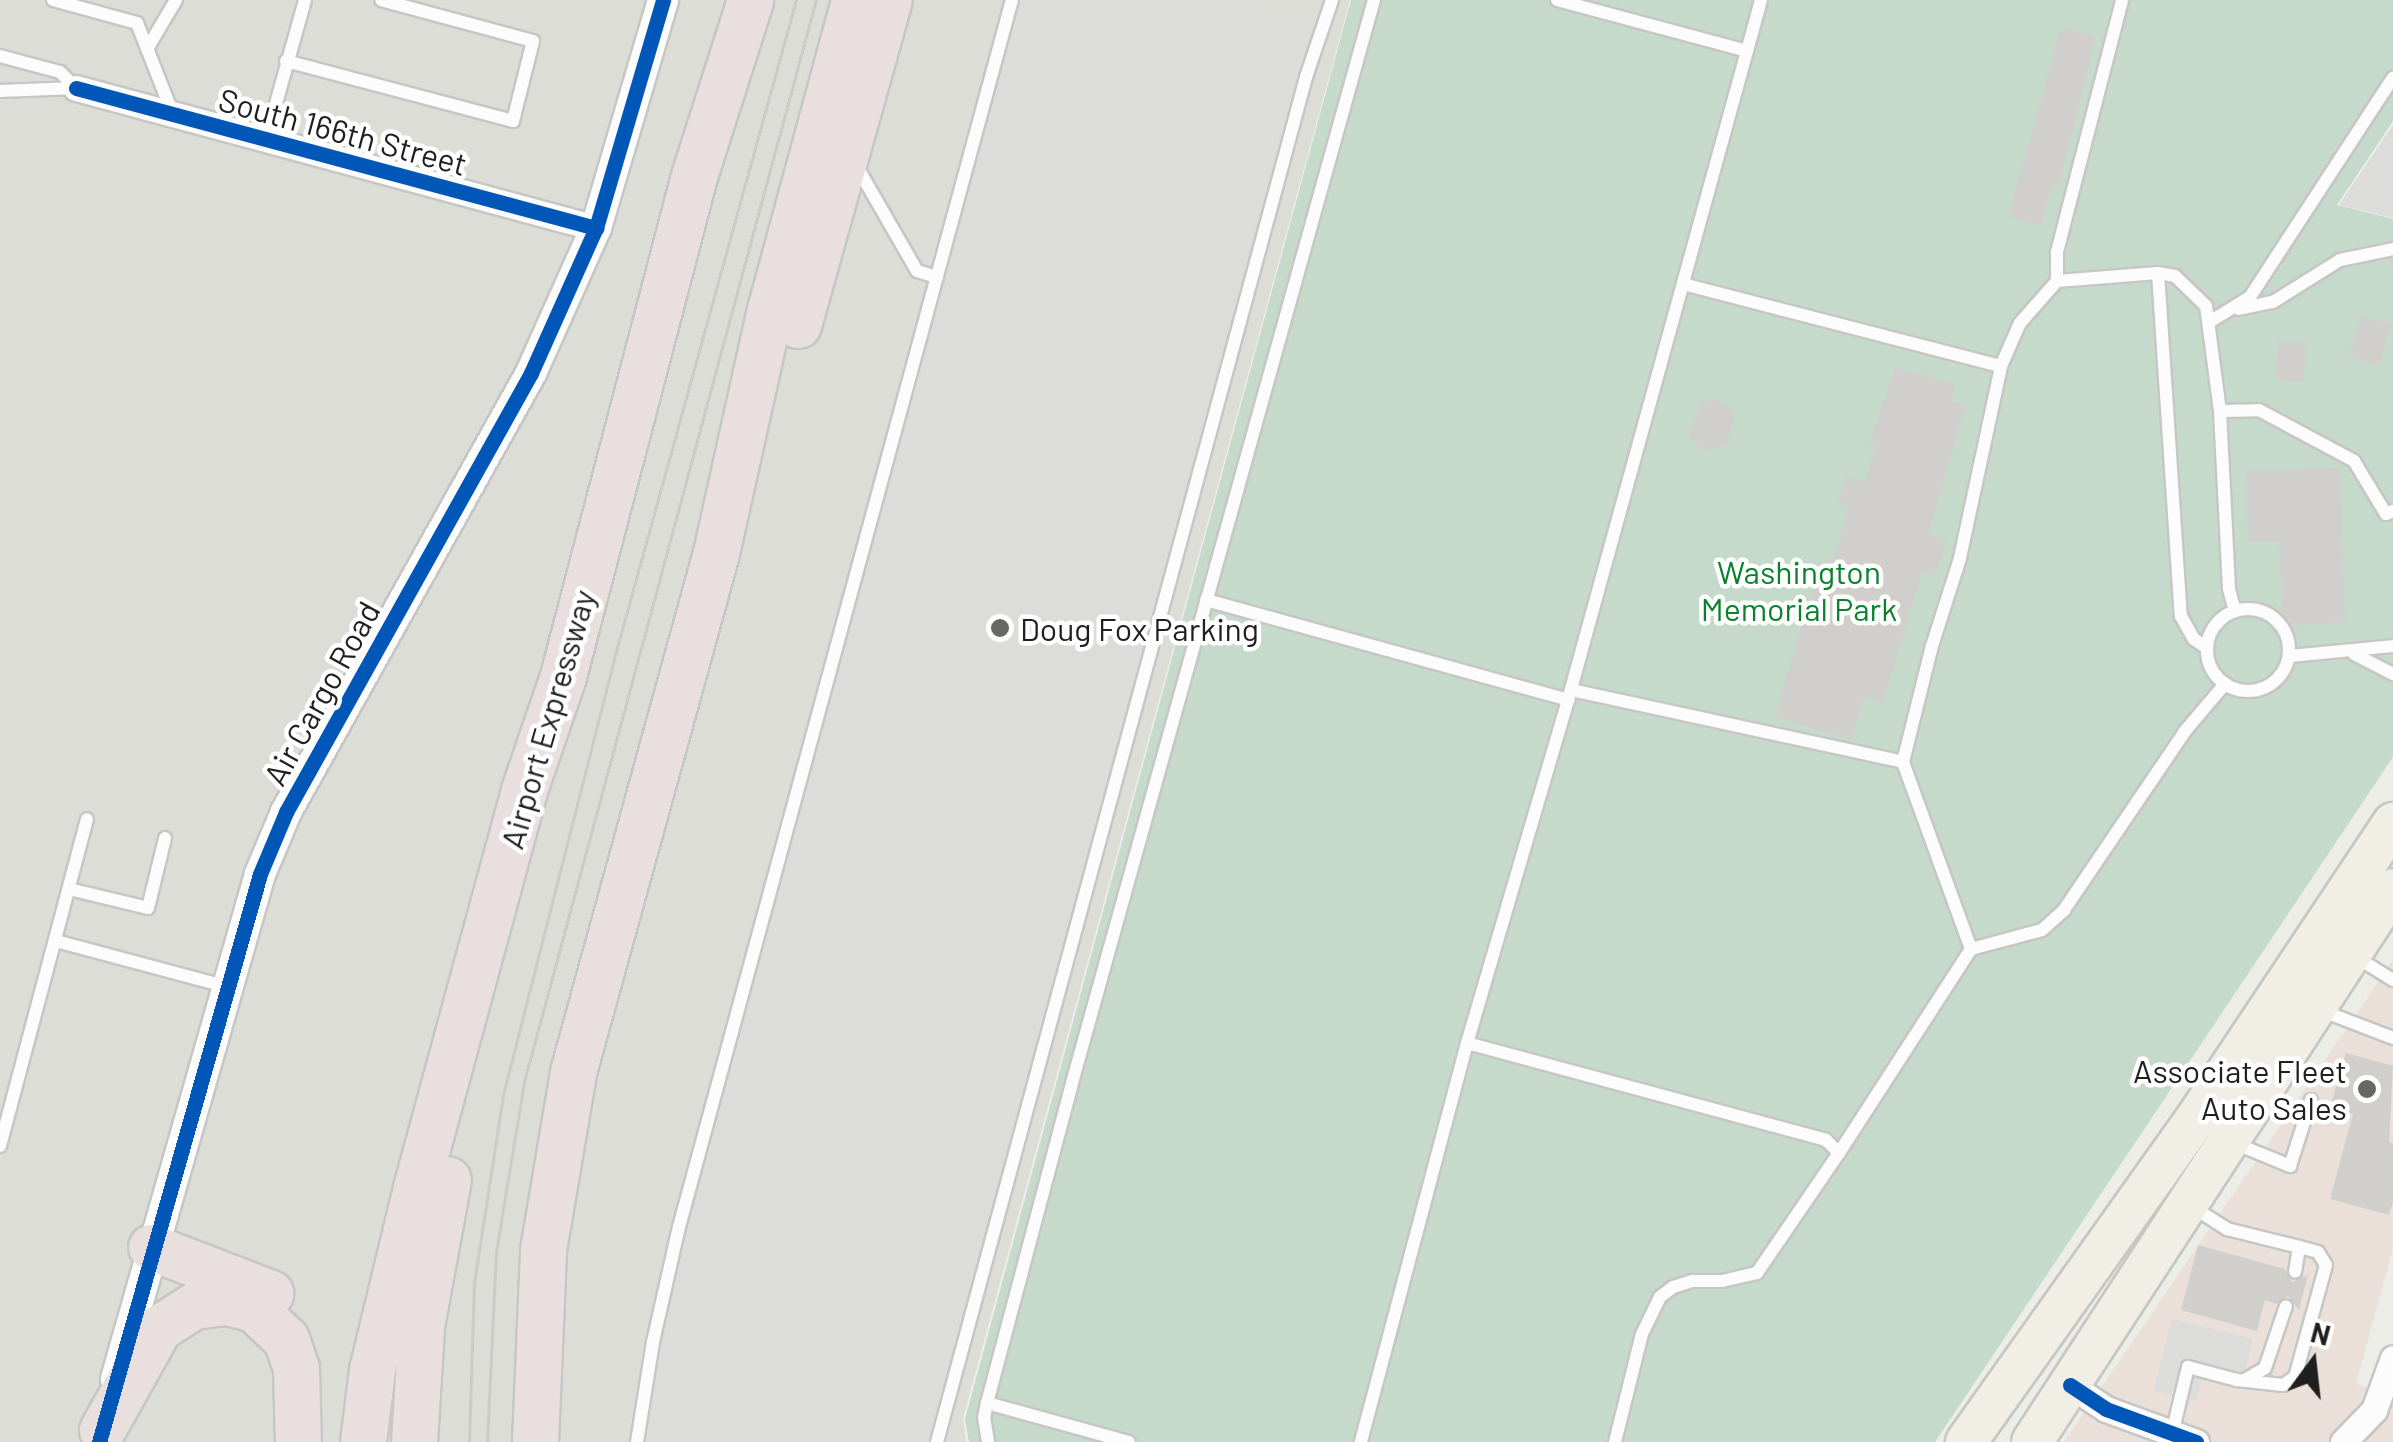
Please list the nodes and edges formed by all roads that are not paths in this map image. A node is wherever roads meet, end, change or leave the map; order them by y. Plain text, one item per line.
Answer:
1 (52, 0) edge
2 (176, 0) edge
3 (305, 0) edge
4 (381, 0) edge
5 (664, 0) edge
6 (732, 0) edge
7 (750, 0) edge
8 (854, 0) edge
9 (889, 0) edge
10 (1012, 0) edge
11 (1332, 0) edge
12 (1374, 0) edge
13 (1557, 0) edge
14 (1761, 0) edge
15 (2122, 0) edge
16 (147, 49) junction
17 (1747, 51) junction
18 (0, 56) edge
19 (286, 61) junction
20 (2393, 78) edge
21 (76, 88) junction
22 (0, 91) edge
23 (174, 114) junction
24 (266, 139) junction
25 (847, 149) junction
26 (694, 176) junction
27 (596, 228) junction
28 (2393, 249) edge
29 (2158, 273) junction
30 (937, 276) junction
31 (2057, 280) junction
32 (1683, 284) junction
33 (2236, 310) junction
34 (2211, 322) junction
35 (2001, 366) junction
36 (2220, 411) junction
37 (2393, 511) edge
38 (716, 553) junction
39 (1206, 600) junction
40 (2235, 611) junction
41 (2393, 646) edge
42 (2207, 648) junction
43 (2352, 653) junction
44 (2290, 656) junction
45 (2393, 674) edge
46 (563, 676) junction
47 (2225, 684) junction
48 (1569, 695) junction
49 (1903, 762) junction
50 (87, 819) dead end
51 (2393, 823) edge
52 (165, 838) dead end
53 (2393, 889) edge
54 (69, 890) junction
55 (56, 941) junction
56 (1971, 949) junction
57 (2350, 953) junction
58 (2393, 980) edge
59 (228, 987) junction
60 (2314, 1006) junction
61 (2393, 1038) edge
62 (1466, 1043) junction
63 (2311, 1100) dead end
64 (2232, 1141) junction
65 (0, 1146) edge
66 (1839, 1153) junction
67 (2190, 1206) junction
68 (151, 1246) junction
69 (2299, 1247) junction
70 (2090, 1266) junction
71 (2295, 1272) dead end
72 (2286, 1306) dead end
73 (2393, 1361) edge
74 (2238, 1380) junction
75 (2070, 1384) junction
76 (987, 1403) junction
77 (100, 1436) edge
78 (2184, 1438) edge
79 (2350, 1438) edge
80 (298, 1442) edge
81 (306, 1442) edge
82 (363, 1442) edge
83 (414, 1442) edge
84 (536, 1442) edge
85 (637, 1442) edge
86 (937, 1442) edge
87 (988, 1442) edge
88 (1129, 1442) edge
89 (1361, 1442) edge
90 (1615, 1442) edge
91 (1966, 1442) edge
92 (2032, 1442) edge

1 - 16 lane
2 - 16 lane
3 - 19 lane
4 - 19 lane
5 - 27 street, Air Cargo Road
6 - 26 highway
7 - 26 highway, Airport Expressway
8 - 38 highway
9 - 25 highway
10 - 30 lane
11 - 86 lane
12 - 39 lane
13 - 17 lane
14 - 17 lane
15 - 31 lane
16 - 23 lane
17 - 32 lane
18 - 21 lane
19 - 24 lane
20 - 33 lane
21 - 22 lane
21 - 23 street, South 166th Street
23 - 24 street, South 166th Street
24 - 27 street, South 166th Street
25 - 30 lane
25 - 38 highway
26 - 46 highway, Airport Expressway
27 - 59 street, Air Cargo Road
28 - 33 lane
29 - 31 lane
29 - 34 lane
29 - 42 lane
30 - 85 lane
31 - 35 lane
32 - 35 lane
32 - 48 lane
33 - 34 lane
34 - 36 lane
35 - 49 lane
36 - 37 lane
36 - 40 lane
38 - 84 highway
39 - 48 lane
39 - 76 lane
40 - 42 lane
40 - 44 lane
41 - 43 lane
42 - 47 lane
43 - 44 lane
43 - 45 lane
44 - 47 lane
46 - 82 highway, Airport Expressway
46 - 83 highway
47 - 56 lane
48 - 49 lane
48 - 62 lane
49 - 56 lane
50 - 54 lane
51 - 70 main road
52 - 54 lane
53 - 57 main road
54 - 55 lane
55 - 59 lane
55 - 65 lane
56 - 66 lane
57 - 58 lane
57 - 60 main road
59 - 68 street, Air Cargo Road
60 - 61 lane
60 - 64 main road
62 - 66 lane
62 - 89 lane
63 - 64 lane
64 - 67 main road
66 - 90 lane
67 - 69 lane
67 - 75 main road
68 - 77 street, Air Cargo Road
68 - 81 highway
69 - 71 lane
69 - 74 lane
70 - 75 main road
70 - 91 main road
72 - 74 lane
73 - 79 street
74 - 78 lane
75 - 78 street
75 - 92 main road
76 - 87 lane
76 - 88 lane
77 - 80 highway

